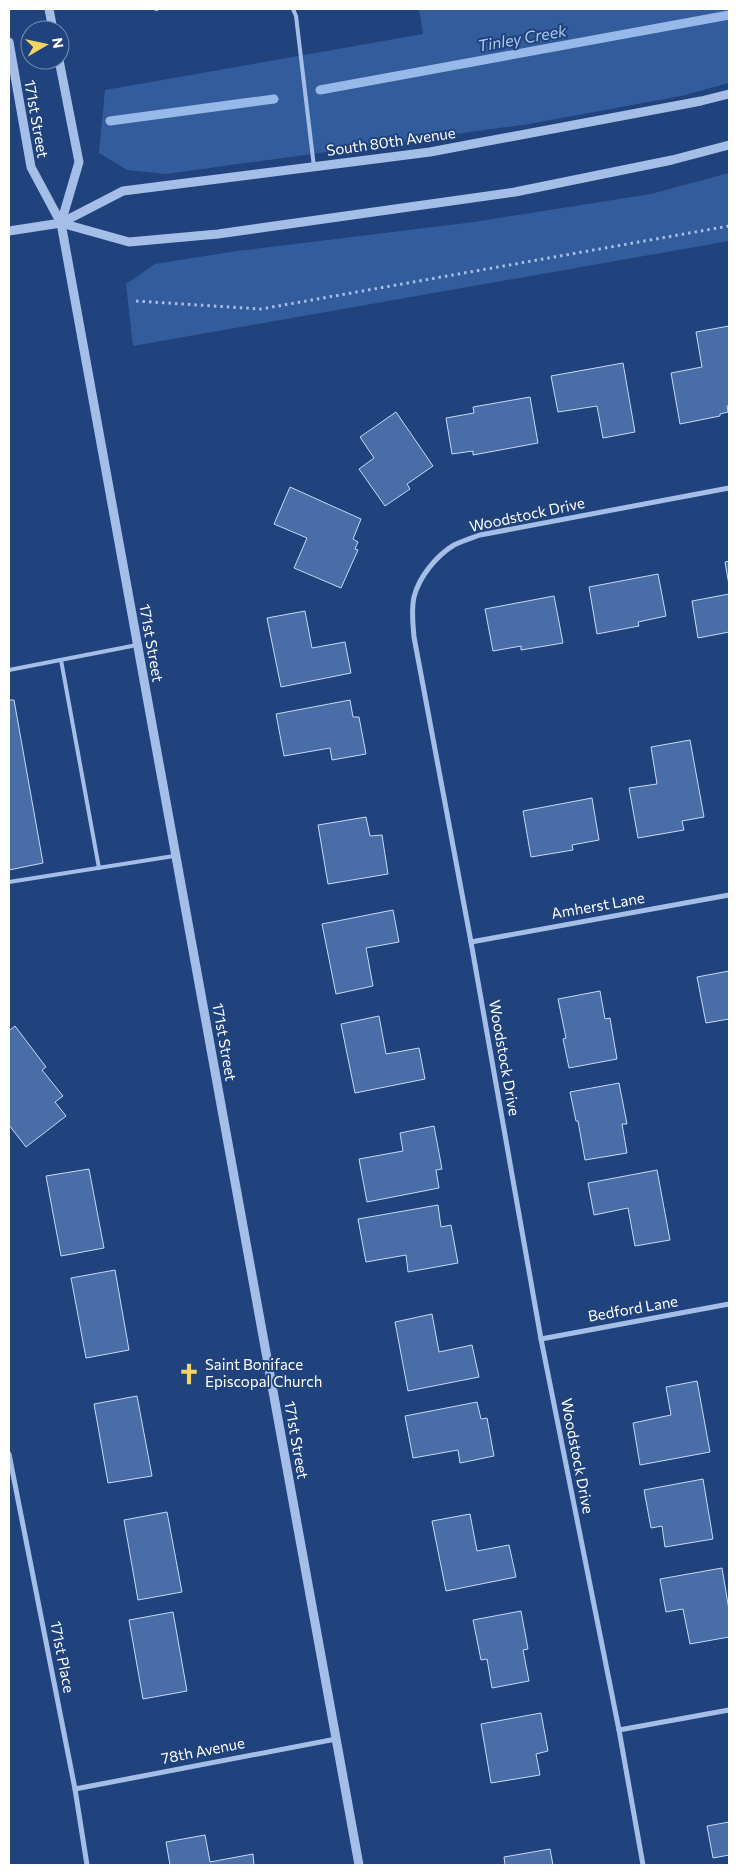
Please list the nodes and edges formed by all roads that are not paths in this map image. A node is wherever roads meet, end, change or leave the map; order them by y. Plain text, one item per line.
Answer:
1 (293, 9) edge
2 (9, 42) edge
3 (61, 70) edge
4 (729, 94) edge
5 (729, 145) edge
6 (314, 167) junction
7 (61, 223) junction
8 (9, 231) edge
9 (729, 488) edge
10 (137, 645) junction
11 (61, 660) junction
12 (9, 670) edge
13 (176, 856) junction
14 (99, 868) junction
15 (9, 882) edge
16 (729, 895) edge
17 (471, 942) junction
18 (729, 1304) edge
19 (541, 1339) junction
20 (9, 1454) edge
21 (729, 1710) edge
22 (619, 1730) junction
23 (336, 1739) junction
24 (75, 1788) junction
25 (87, 1865) edge
26 (359, 1865) edge
27 (643, 1865) edge

1 - 6 lane
2 - 7 street, 171st Street
3 - 7 street, 171st Street
4 - 6 street, South 80th Avenue
5 - 7 street, South 80th Avenue
6 - 7 street, South 80th Avenue
7 - 8 street, South 80th Avenue
7 - 10 street, 171st Street
9 - 17 street, Woodstock Drive
10 - 11 lane
10 - 13 street, 171st Street
11 - 12 lane
11 - 14 lane
13 - 14 lane
13 - 23 street, 171st Street
14 - 15 lane
16 - 17 street, Amherst Lane
17 - 19 street, Woodstock Drive
18 - 19 street, Bedford Lane
19 - 22 street, Woodstock Drive
20 - 24 street, 171st Place
21 - 22 street
22 - 27 street, Woodstock Drive
23 - 24 street, 78th Avenue
23 - 26 street, 171st Street
24 - 25 street, 171st Place

